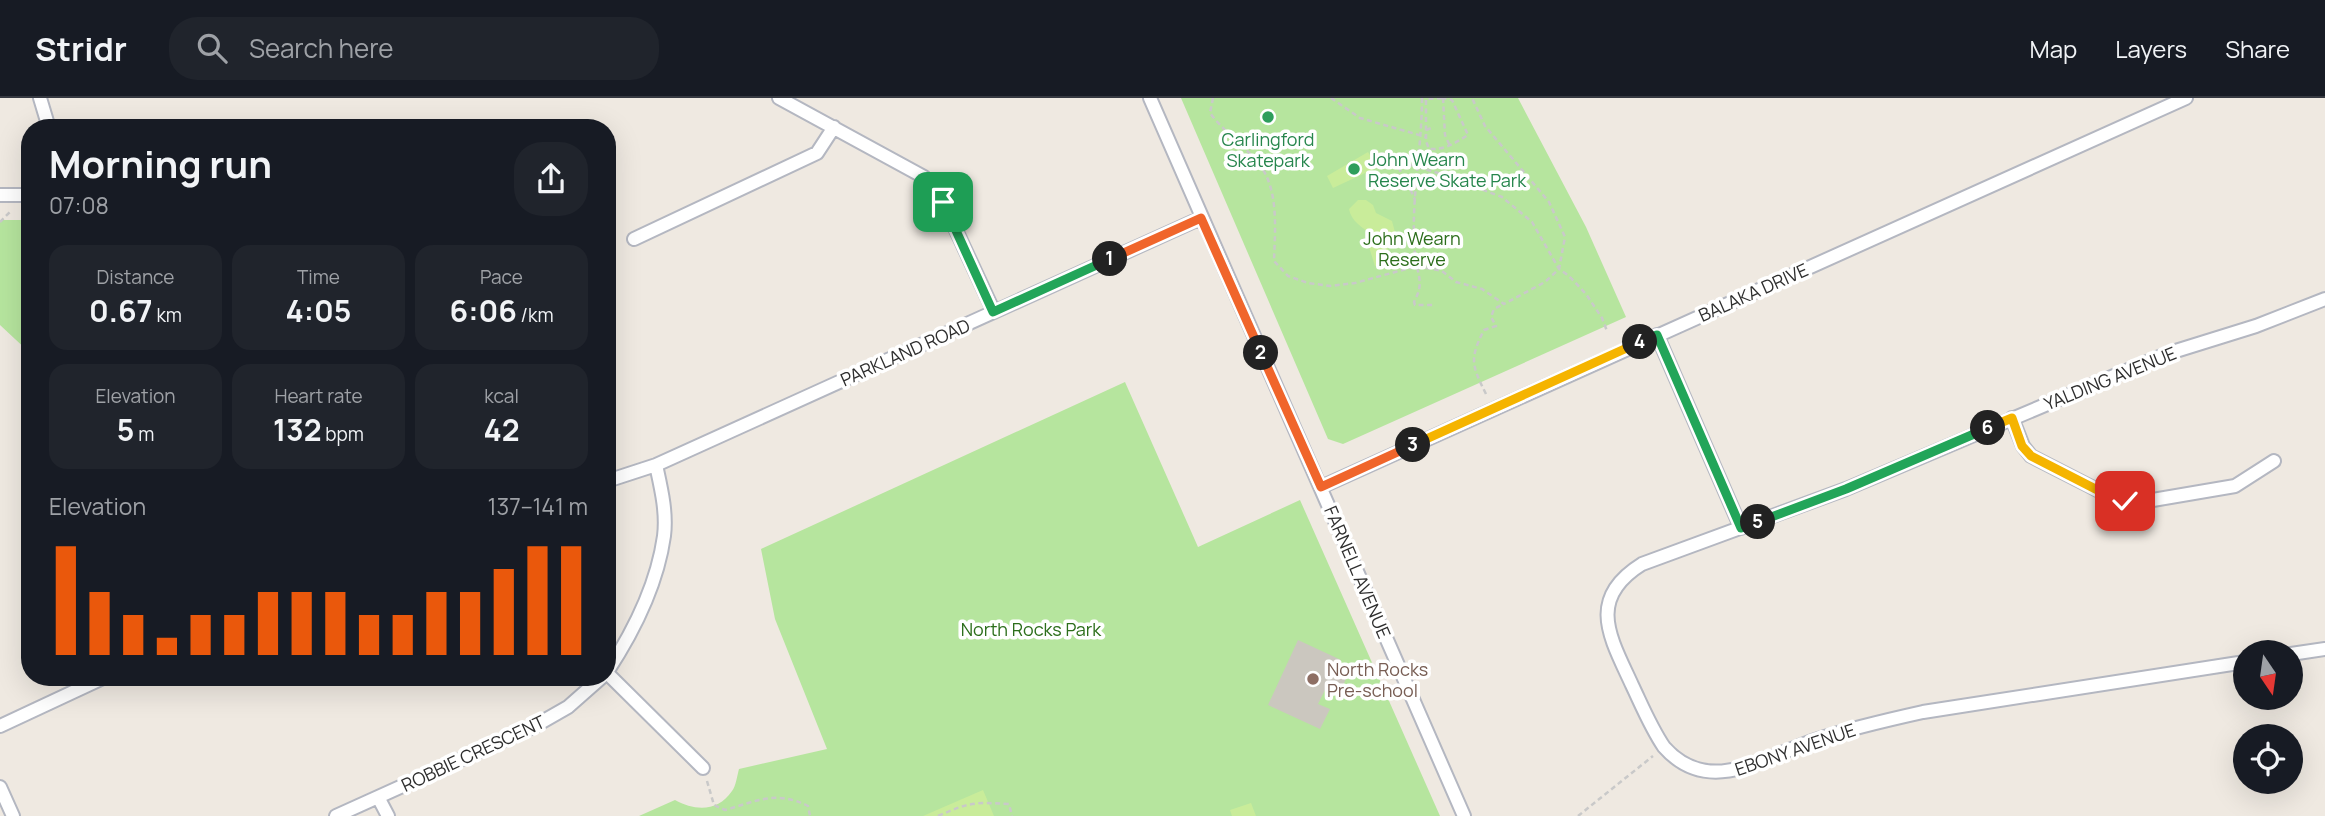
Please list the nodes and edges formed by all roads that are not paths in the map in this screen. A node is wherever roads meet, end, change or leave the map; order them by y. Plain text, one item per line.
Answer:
1 (40, 98) edge
2 (779, 98) edge
3 (1150, 98) edge
4 (2186, 98) edge
5 (46, 119) edge
6 (834, 127) junction
7 (0, 195) edge
8 (21, 195) edge
9 (1201, 218) junction
10 (634, 239) dead end
11 (2325, 299) edge
12 (993, 312) junction
13 (1657, 335) junction
14 (2012, 418) junction
15 (2274, 461) dead end
16 (656, 465) junction
17 (616, 478) edge
18 (1321, 487) junction
19 (1741, 528) junction
20 (2325, 649) edge
21 (2303, 652) edge
22 (616, 658) edge
23 (2233, 664) edge
24 (616, 682) edge
25 (86, 686) edge
26 (592, 686) edge
27 (0, 726) edge
28 (704, 768) road end
29 (0, 787) edge
30 (378, 797) junction
31 (13, 816) edge
32 (336, 816) edge
33 (388, 816) edge
34 (1464, 816) edge

1 - 5 street
2 - 6 street
3 - 9 street, FARNELL AVENUE
4 - 13 street, BALAKA DRIVE
6 - 10 street
6 - 12 street
7 - 8 street
9 - 12 street, PARKLAND ROAD
9 - 18 street, FARNELL AVENUE
11 - 14 street, YALDING AVENUE
12 - 16 street, PARKLAND ROAD
13 - 18 street, BALAKA DRIVE
13 - 19 street
14 - 15 street
14 - 19 street, YALDING AVENUE
16 - 17 street, PARKLAND ROAD
16 - 22 street
18 - 34 street, FARNELL AVENUE
19 - 23 street, EBONY AVENUE
20 - 21 street
24 - 28 street
25 - 27 street
26 - 30 street, ROBBIE CRESCENT
29 - 31 street
30 - 32 street, ROBBIE CRESCENT
30 - 33 street

